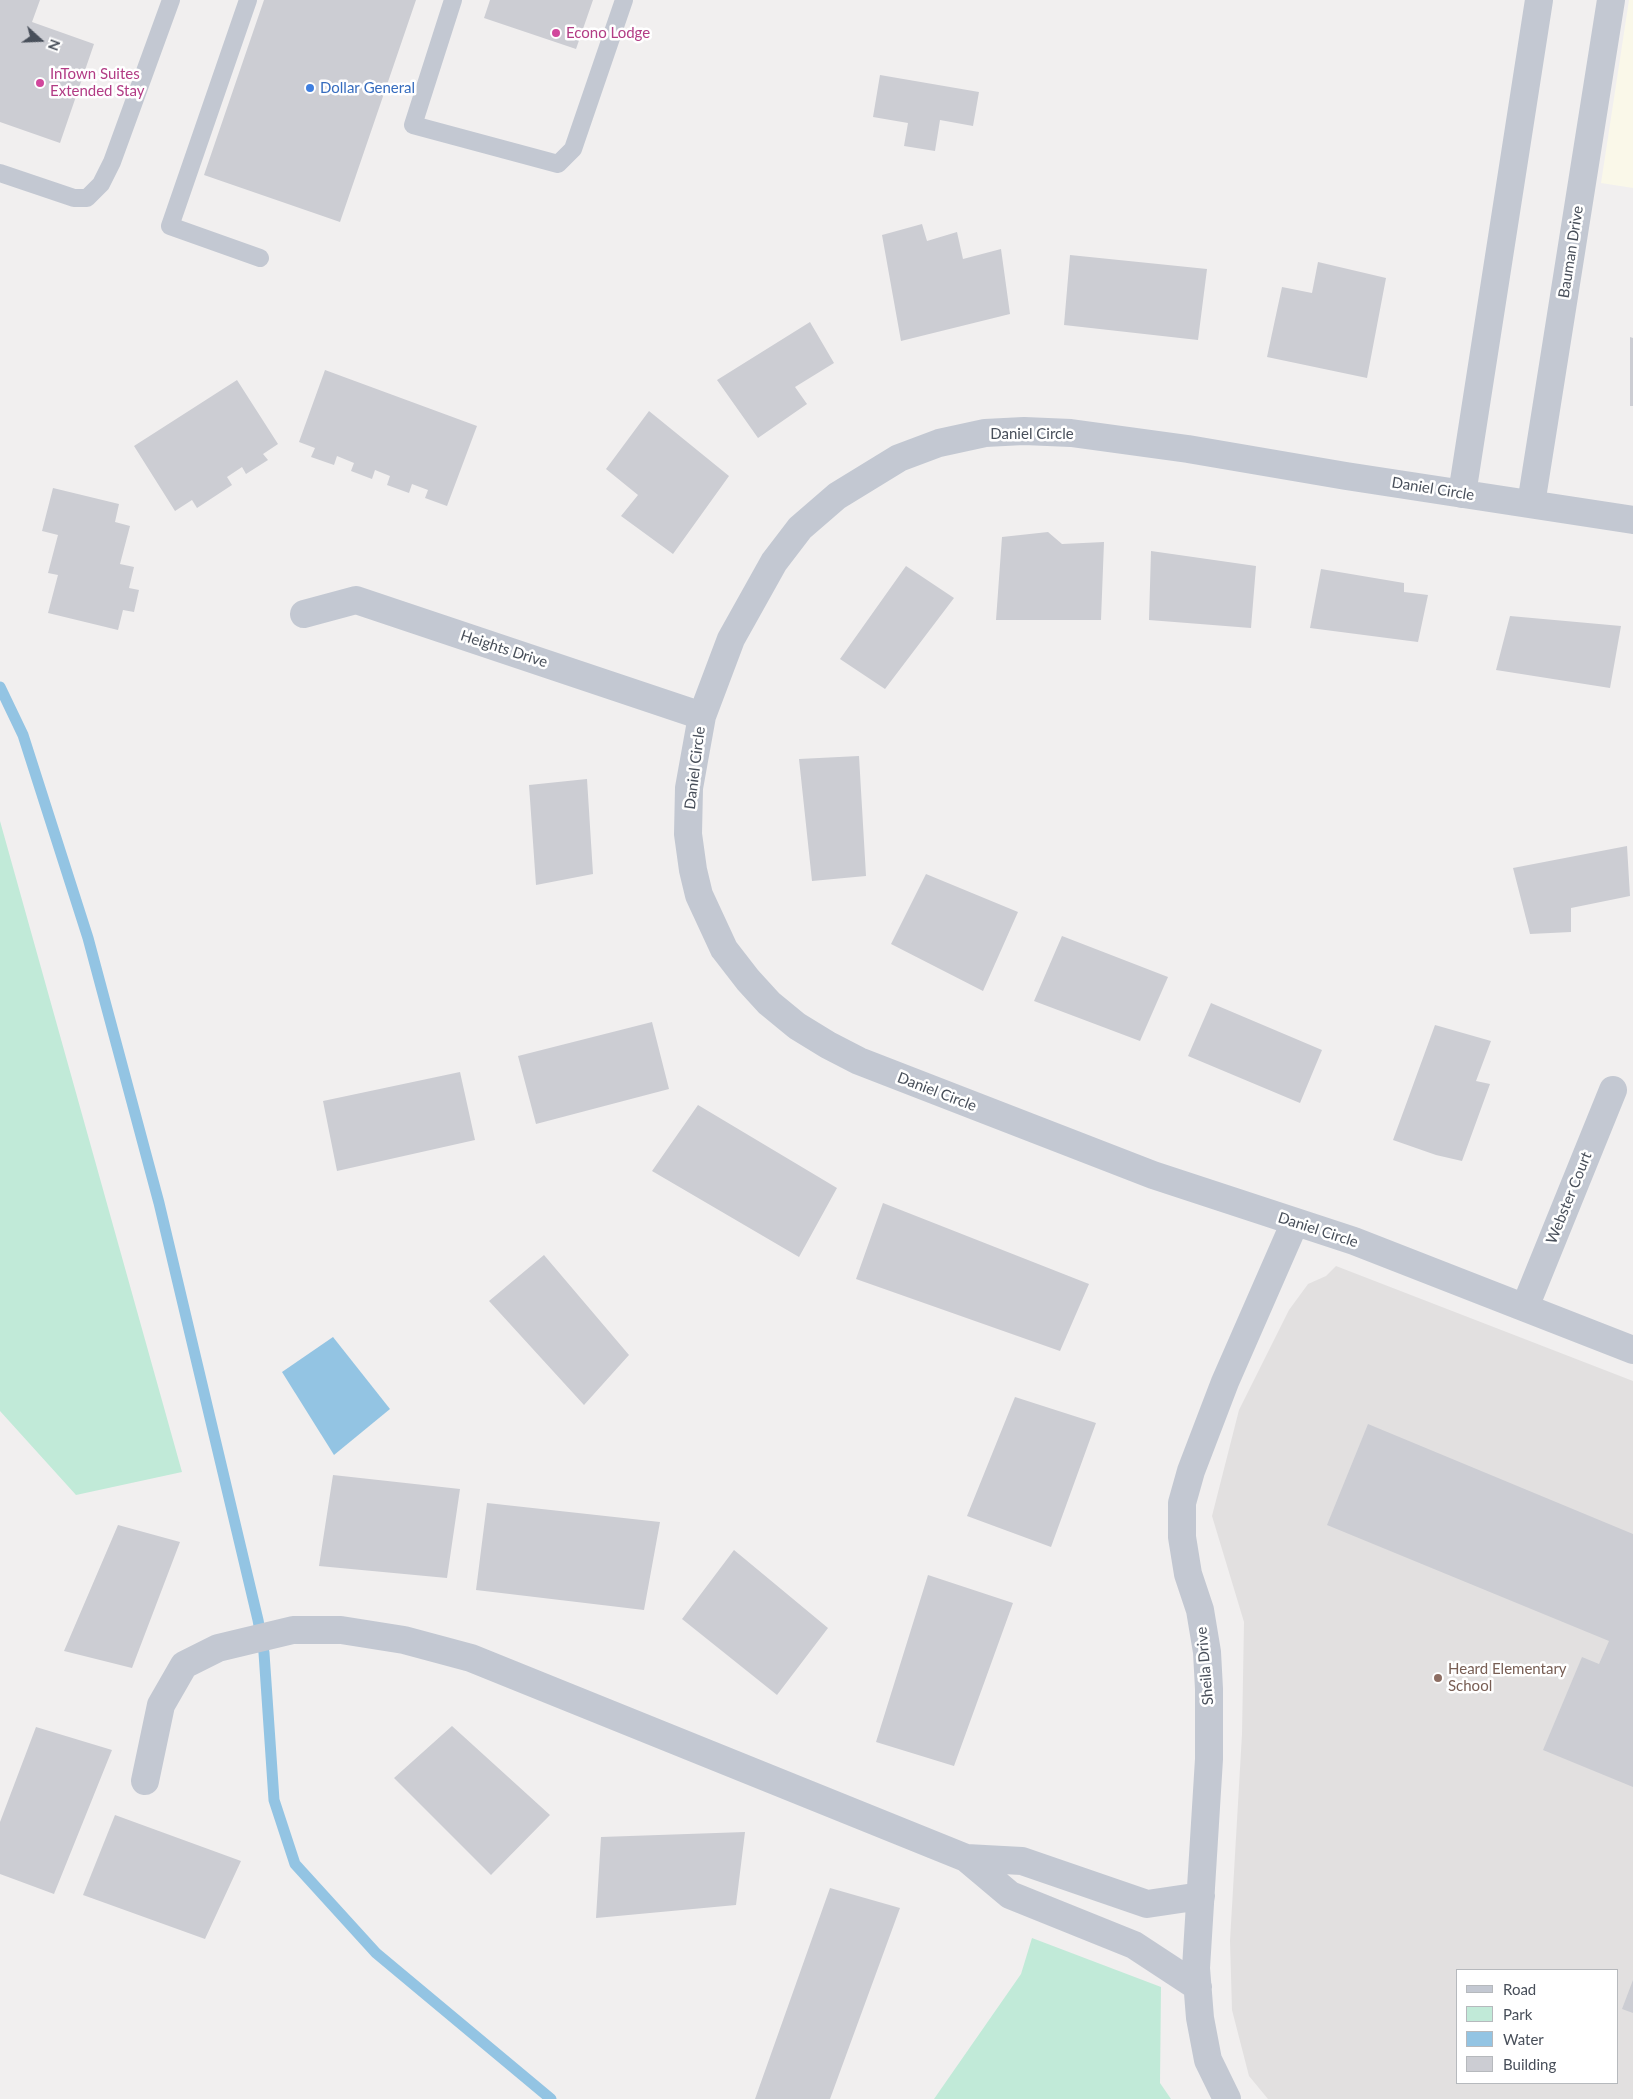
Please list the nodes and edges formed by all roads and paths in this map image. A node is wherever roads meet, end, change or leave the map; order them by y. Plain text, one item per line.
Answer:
1 (171, 0) edge
2 (248, 0) edge
3 (454, 0) edge
4 (624, 0) edge
5 (1539, 0) edge
6 (1611, 0) edge
7 (0, 173) edge
8 (260, 258) dead end
9 (1462, 494) junction
10 (1530, 504) junction
11 (1633, 520) edge
12 (304, 614) dead end
13 (702, 716) junction
14 (1613, 1090) dead end
15 (1295, 1222) junction
16 (1525, 1307) junction
17 (1633, 1350) edge
18 (146, 1781) dead end
19 (966, 1858) junction
20 (1201, 1896) junction
21 (1198, 1987) junction
22 (1227, 2099) edge

1 - 7 lane
2 - 8 lane
3 - 4 lane
5 - 9 street
6 - 10 street, Bauman Drive
9 - 10 street, Daniel Circle
9 - 13 street, Daniel Circle
10 - 11 street, Daniel Circle
12 - 13 street, Heights Drive
13 - 15 street, Daniel Circle
14 - 16 street, Webster Court
15 - 16 street, Daniel Circle
15 - 20 street, Sheila Drive
16 - 17 street, Daniel Circle
18 - 19 street
19 - 20 street
19 - 21 street
20 - 21 street, Sheila Drive
21 - 22 street, Sheila Drive

